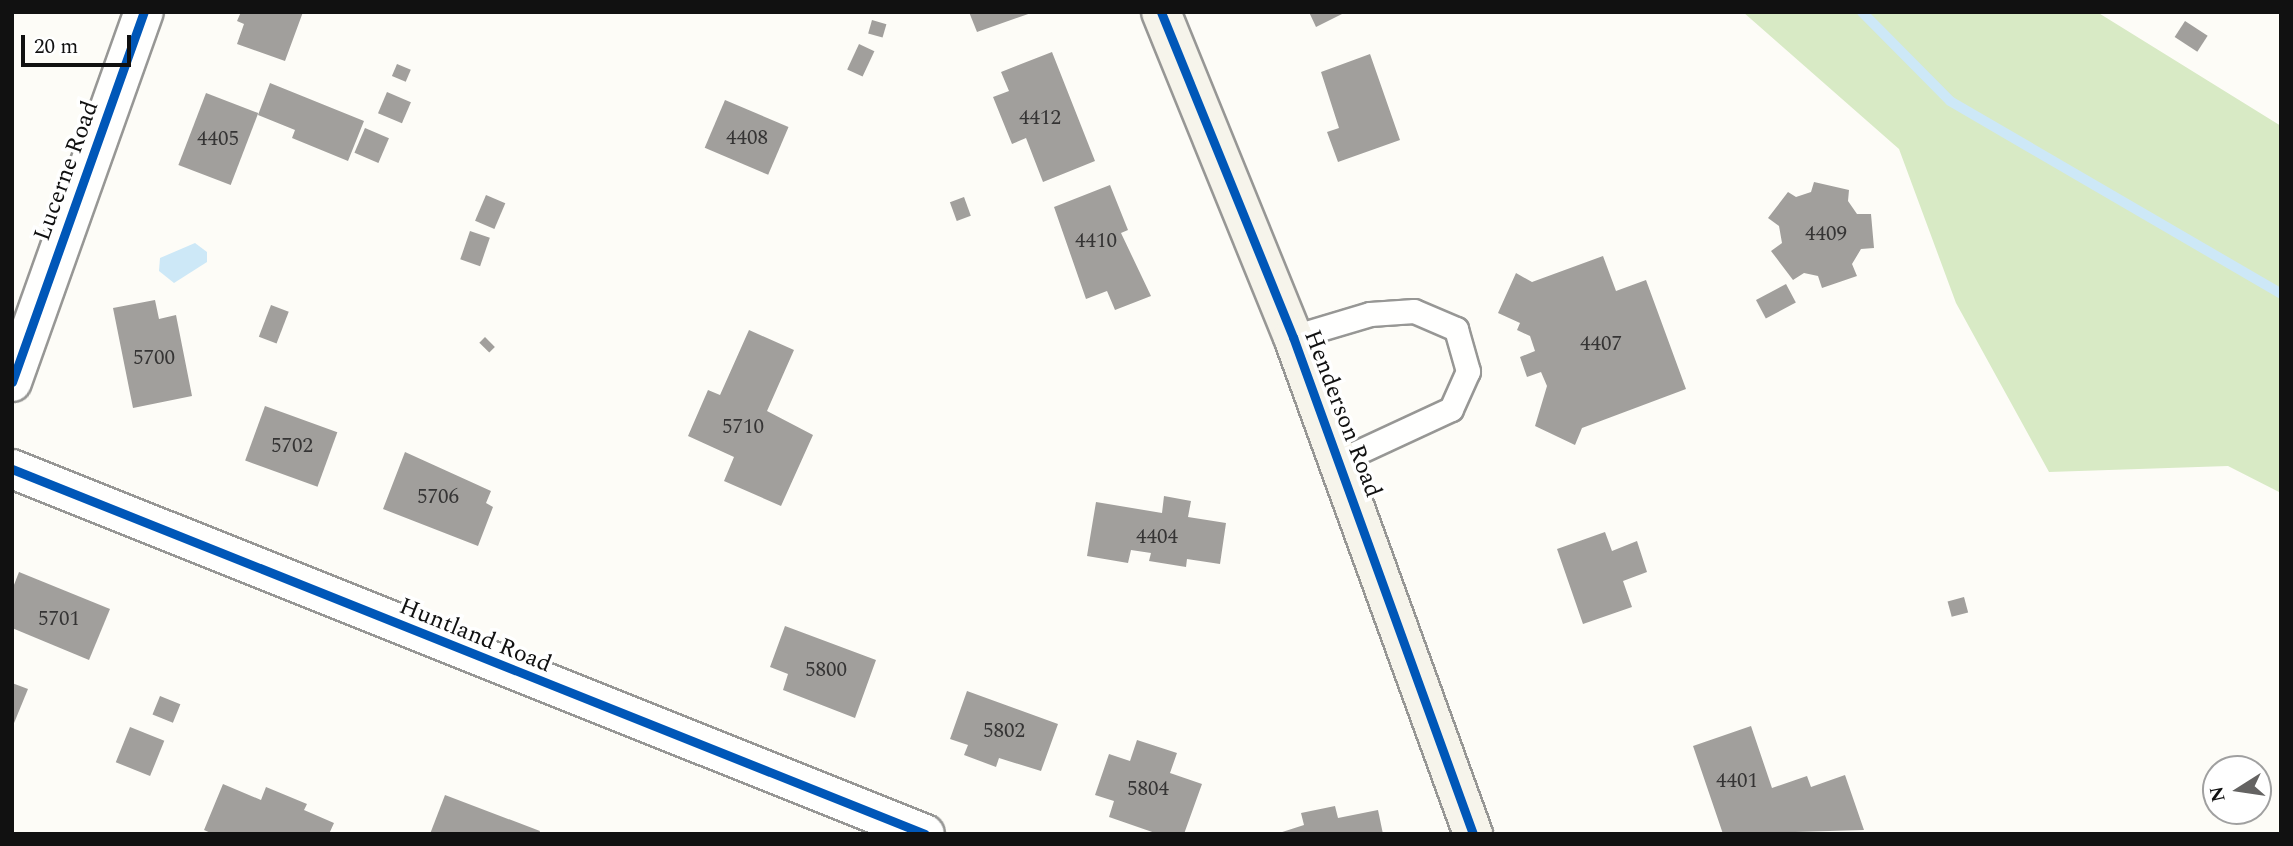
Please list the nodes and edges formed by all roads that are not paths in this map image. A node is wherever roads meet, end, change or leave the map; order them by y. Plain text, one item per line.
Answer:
1 (144, 12) edge
2 (1161, 12) edge
3 (1293, 337) junction
4 (12, 383) edge
5 (1339, 461) junction
6 (12, 469) edge
7 (925, 834) edge
8 (1473, 834) edge

1 - 4 street, Lucerne Road
2 - 3 street, Henderson Road
3 - 5 street, Henderson Road
3 - 5 lane
5 - 8 street, Henderson Road
6 - 7 street, Huntland Road

